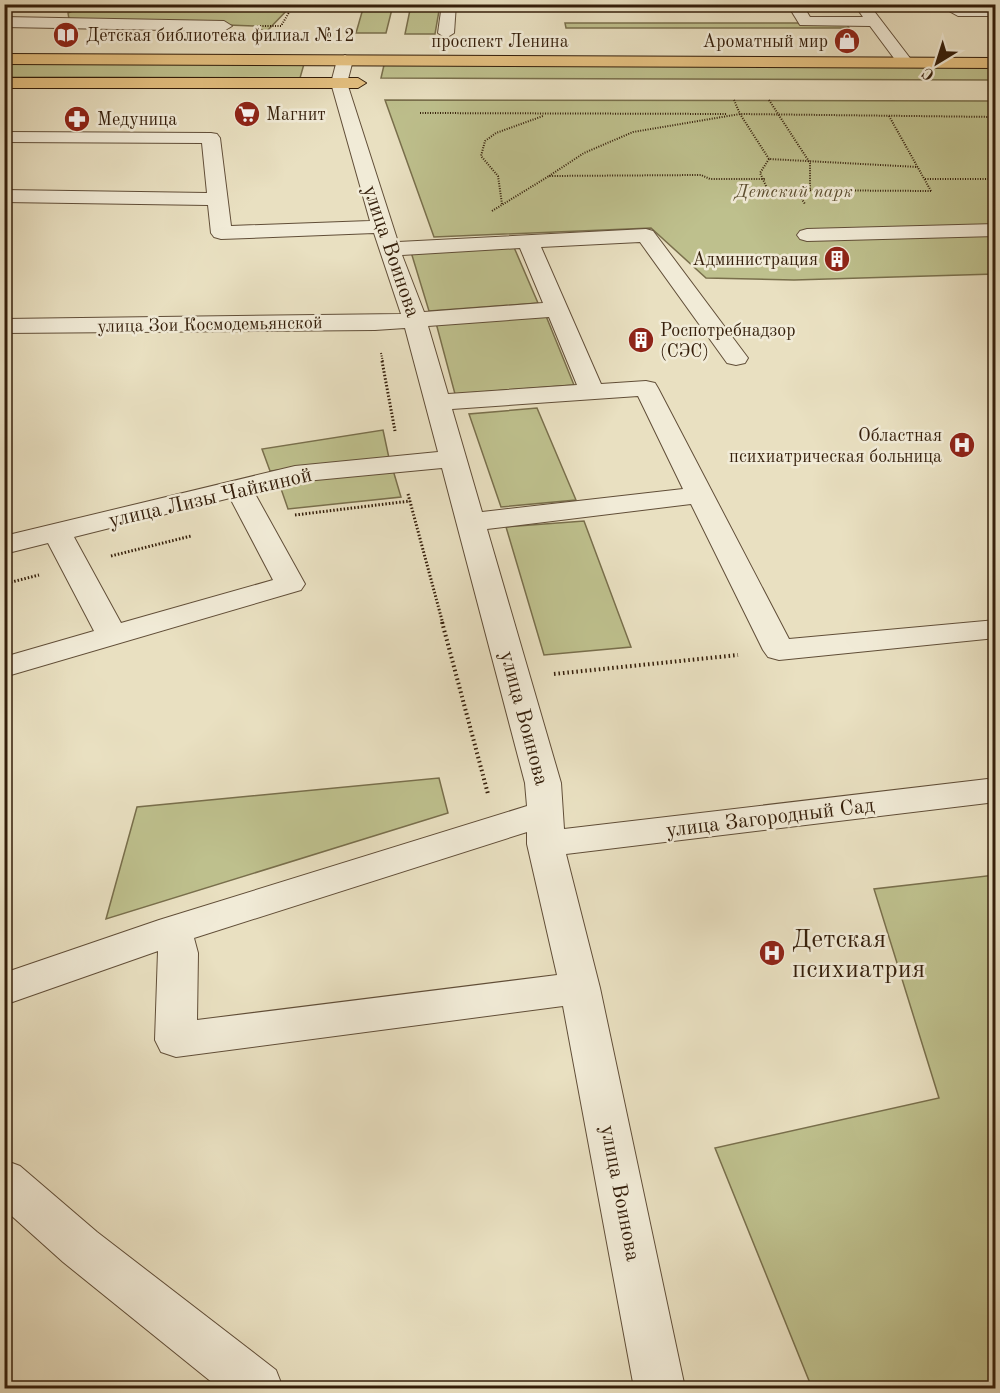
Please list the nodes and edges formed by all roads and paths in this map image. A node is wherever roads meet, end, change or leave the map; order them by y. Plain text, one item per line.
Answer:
1 (294, 4) edge
2 (449, 4) edge
3 (794, 4) edge
4 (4, 10) edge
5 (68, 10) dead end
6 (996, 12) edge
7 (874, 21) junction
8 (4, 22) edge
9 (224, 26) joint
10 (446, 33) dead end
11 (4, 59) edge
12 (905, 62) junction
13 (996, 63) edge
14 (342, 72) junction
15 (4, 83) edge
16 (375, 83) dead end
17 (734, 100) dead end
18 (769, 100) dead end
19 (420, 113) dead end
20 (548, 114) junction
21 (740, 114) junction
22 (779, 115) junction
23 (889, 116) junction
24 (996, 117) edge
25 (4, 137) edge
26 (769, 159) junction
27 (810, 163) junction
28 (918, 167) junction
29 (549, 176) junction
30 (924, 178) junction
31 (765, 179) junction
32 (996, 179) edge
33 (810, 190) junction
34 (4, 196) edge
35 (218, 199) junction
36 (502, 204) junction
37 (484, 217) dead end
38 (996, 230) edge
39 (807, 235) dead end
40 (386, 238) junction
41 (528, 241) junction
42 (559, 309) junction
43 (416, 320) junction
44 (4, 326) edge
45 (736, 358) dead end
46 (593, 393) junction
47 (438, 402) junction
48 (454, 459) junction
49 (238, 488) junction
50 (701, 495) junction
51 (410, 501) dead end
52 (255, 520) junction
53 (472, 522) junction
54 (57, 532) junction
55 (4, 545) edge
56 (75, 566) junction
57 (4, 584) edge
58 (996, 629) edge
59 (112, 636) junction
60 (779, 650) junction
61 (4, 667) edge
62 (515, 679) junction
63 (996, 790) edge
64 (546, 829) junction
65 (174, 930) junction
66 (580, 988) junction
67 (4, 989) edge
68 (4, 1180) edge
69 (258, 1389) edge
70 (660, 1389) edge

1 - 9 path
2 - 10 street
3 - 7 street
4 - 5 street
6 - 7 street
7 - 12 street
8 - 9 street
11 - 14 main road, проспект Ленина
12 - 13 main road, проспект Ленина
12 - 14 main road, проспект Ленина
14 - 15 main road, проспект Ленина
14 - 16 main road, проспект Ленина
14 - 40 street, улица Воинова
17 - 21 path
18 - 22 path
19 - 20 path
20 - 21 path
20 - 36 path
21 - 22 path
21 - 26 path
21 - 29 path
22 - 23 path
22 - 27 path
23 - 24 path
23 - 28 path
25 - 35 street
26 - 27 path
26 - 31 path
27 - 28 path
27 - 33 path
28 - 30 path
29 - 31 path
29 - 36 path
30 - 32 path
30 - 33 path
31 - 33 path
34 - 35 street
35 - 40 street
36 - 37 path
38 - 39 street
40 - 41 street
40 - 43 street, улица Воинова
41 - 42 street
41 - 45 street
42 - 43 street, улица Зои Космодемьянской
42 - 46 street
43 - 44 street, улица Зои Космодемьянской
43 - 47 street, улица Воинова
46 - 47 street
46 - 50 street
47 - 48 street, улица Воинова
48 - 49 street, улица Лизы Чайкиной
48 - 53 street, улица Воинова
49 - 52 street
49 - 54 street, улица Лизы Чайкиной
50 - 53 street
50 - 60 street
51 - 52 path
52 - 56 path
52 - 59 street
53 - 62 street, улица Воинова
54 - 55 street, улица Лизы Чайкиной
54 - 56 street
56 - 57 path
56 - 59 street
58 - 60 street
59 - 61 street
60 - 62 path
62 - 64 street, улица Воинова
63 - 64 street, улица Загородный Сад
64 - 65 street, улица Загородный Сад
64 - 66 street, улица Воинова
65 - 66 street
65 - 67 street, улица Загородный Сад
66 - 70 street, улица Воинова
68 - 69 street

